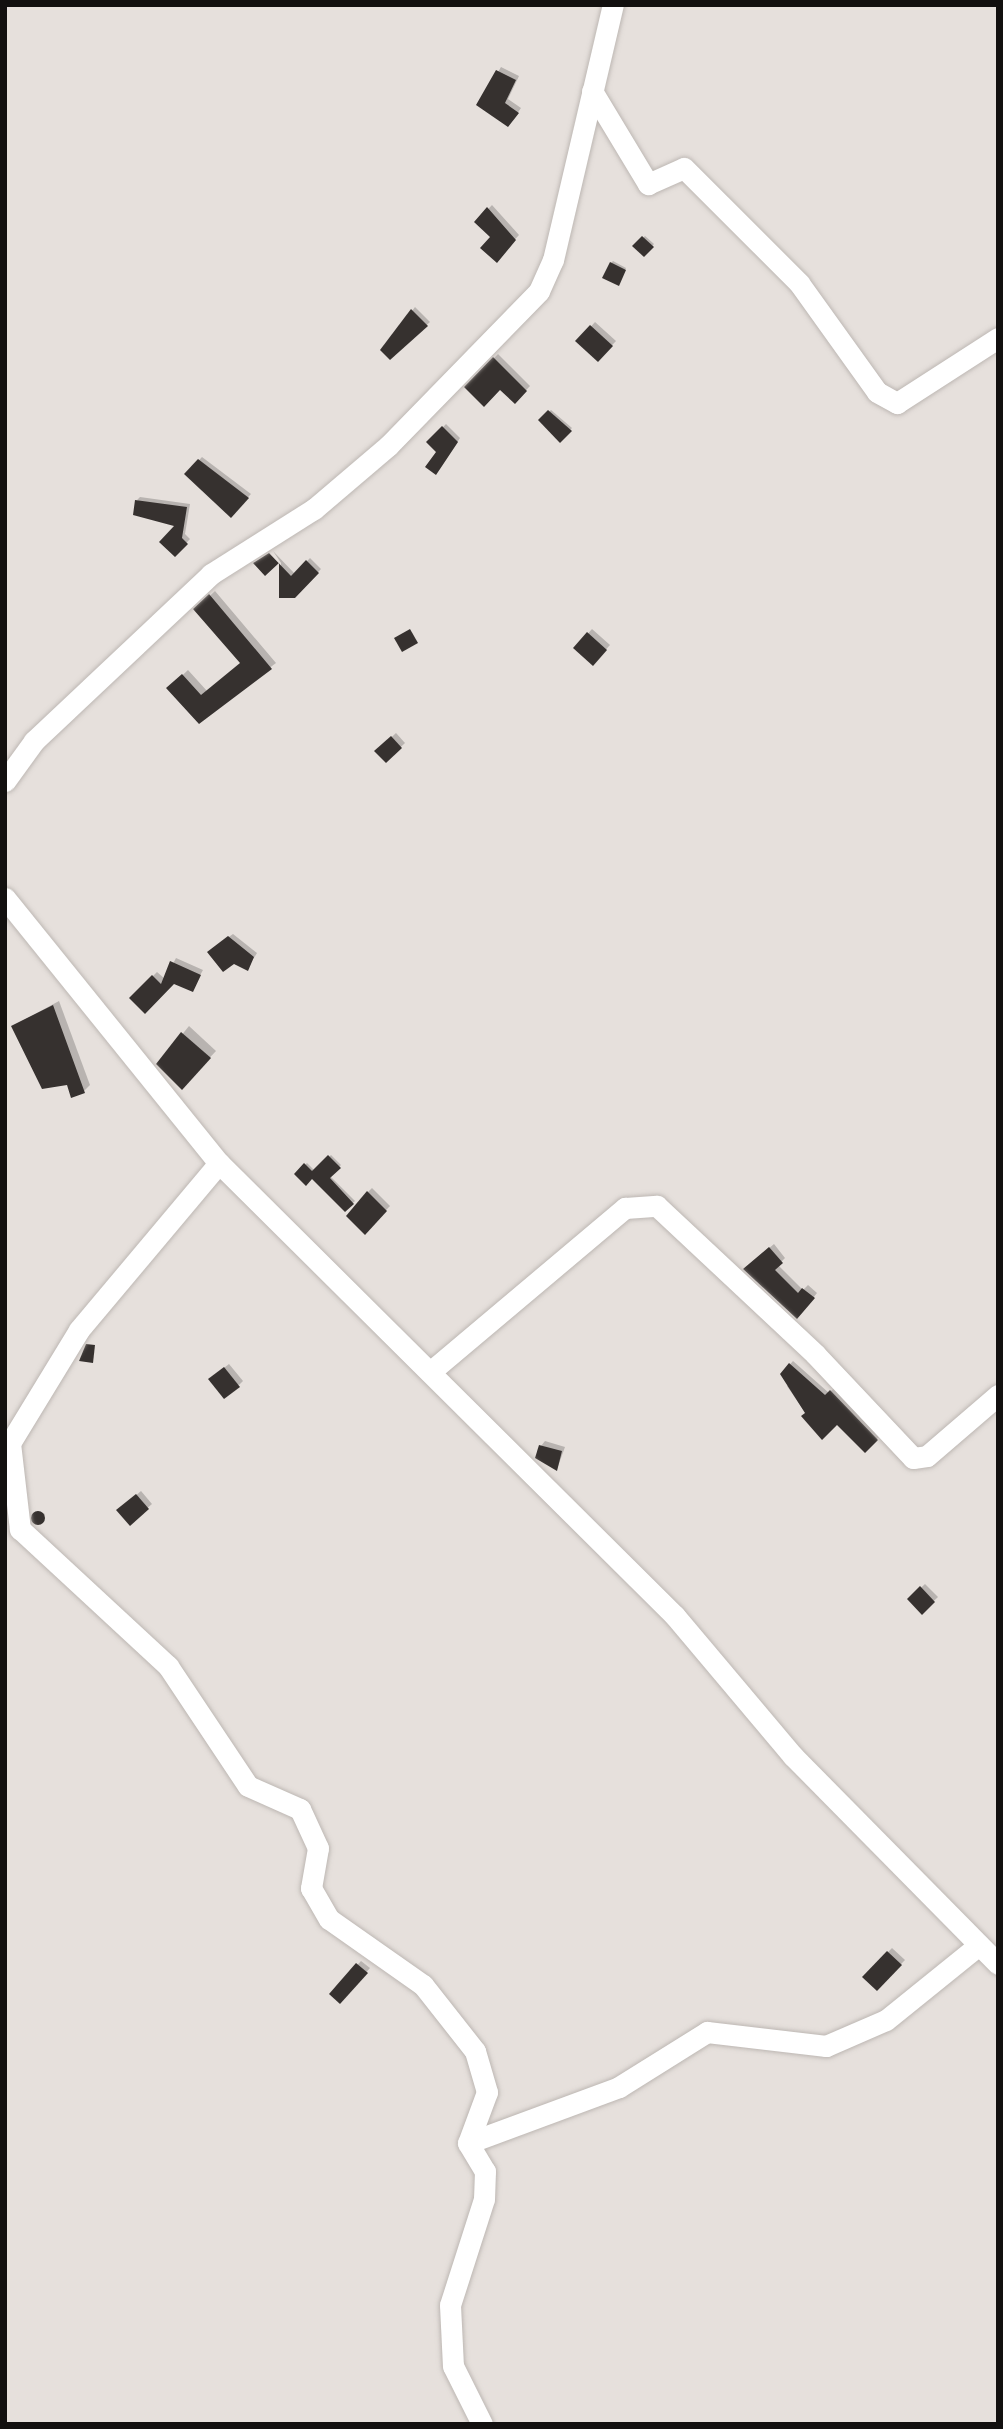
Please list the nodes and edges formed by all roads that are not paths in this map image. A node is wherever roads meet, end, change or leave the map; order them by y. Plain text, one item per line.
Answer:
1 (613, 5) edge
2 (592, 91) junction
3 (998, 338) edge
4 (5, 781) edge
5 (5, 898) edge
6 (219, 1163) junction
7 (430, 1373) junction
8 (998, 1395) edge
9 (8, 1440) edge
10 (979, 1945) junction
11 (998, 1964) edge
12 (468, 2143) junction
13 (482, 2424) edge

1 - 2 street
2 - 3 street
2 - 4 street
5 - 6 street
6 - 7 street
6 - 9 street
7 - 8 street
7 - 10 street
9 - 12 street
10 - 11 street
10 - 12 street
12 - 13 street

